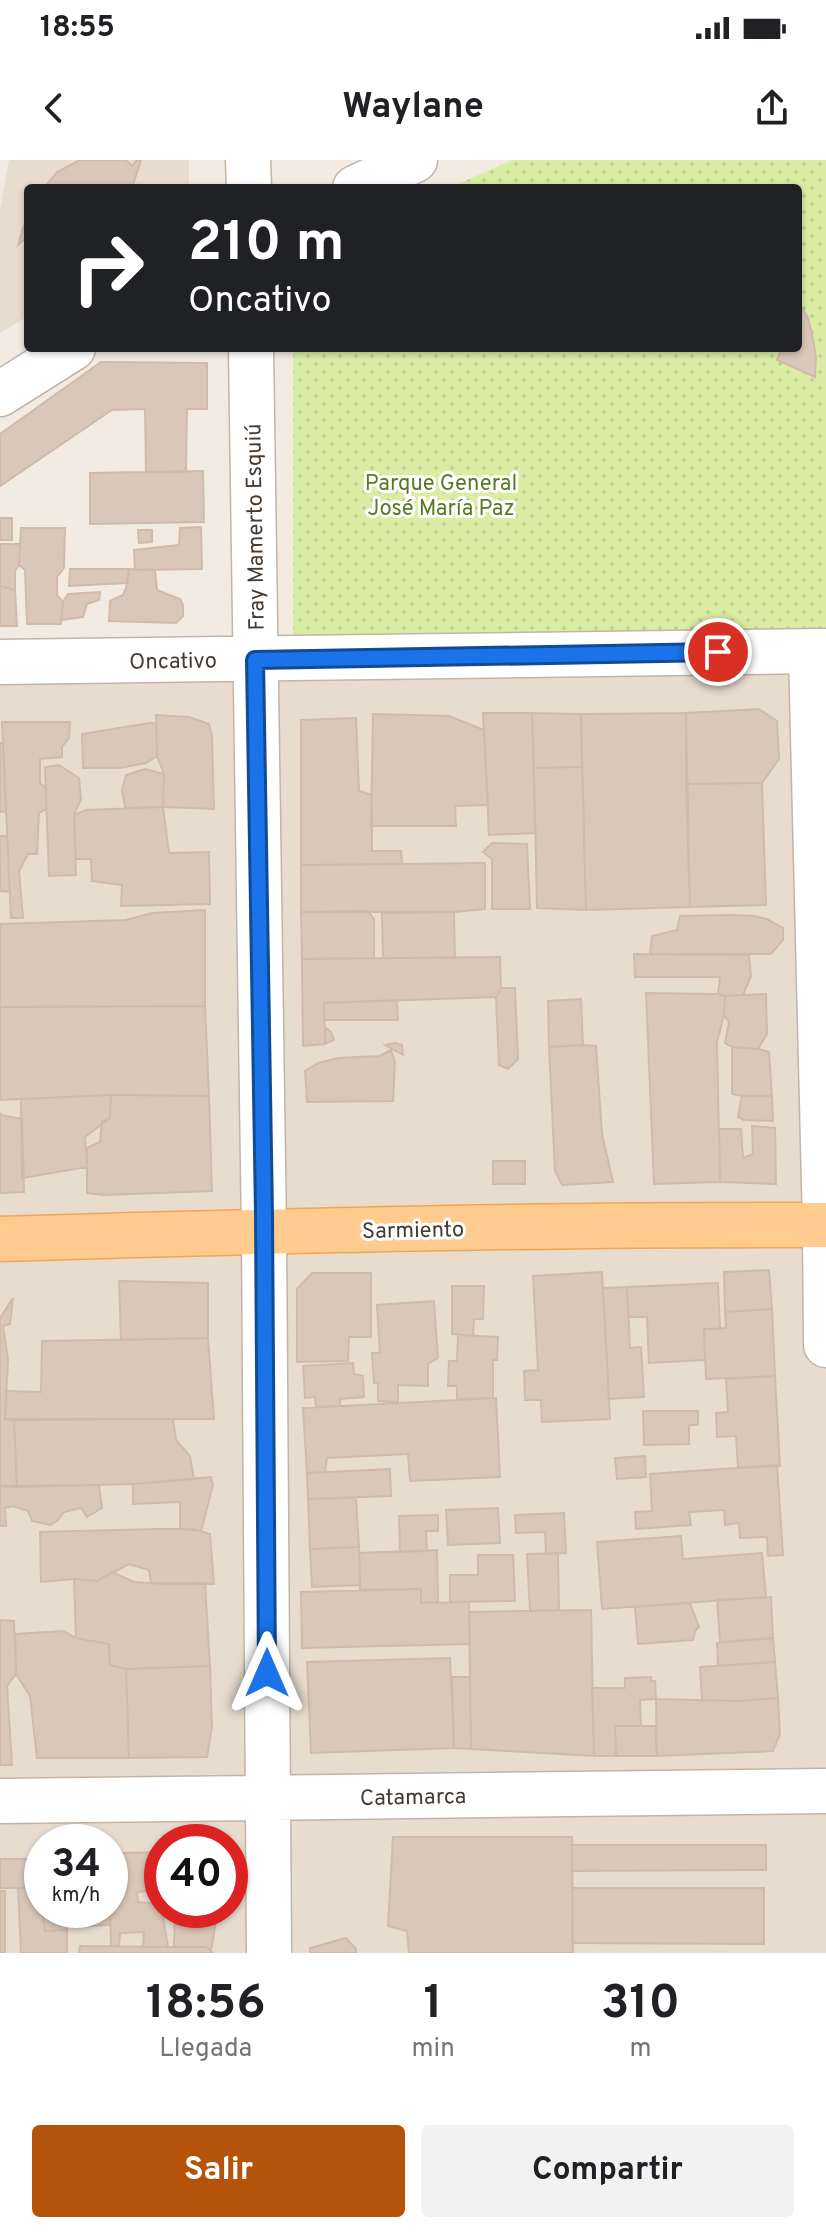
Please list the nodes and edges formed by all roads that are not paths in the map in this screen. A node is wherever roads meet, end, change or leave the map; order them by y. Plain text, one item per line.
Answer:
1 (248, 160) edge
2 (415, 160) edge
3 (249, 184) edge
4 (364, 184) edge
5 (67, 352) edge
6 (251, 352) edge
7 (0, 394) edge
8 (818, 651) edge
9 (255, 660) junction
10 (0, 662) edge
11 (826, 1225) edge
12 (264, 1232) junction
13 (0, 1239) edge
14 (826, 1345) edge
15 (826, 1791) edge
16 (268, 1797) junction
17 (0, 1801) edge
18 (269, 1953) edge

1 - 3 street
2 - 4 street
5 - 7 street
6 - 9 street, Fray Mamerto Esquiú
8 - 9 street, Oncativo
8 - 11 street
9 - 10 street, Oncativo
9 - 12 street, Fray Mamerto Esquiú
11 - 12 main road, Sarmiento
11 - 14 street
12 - 13 main road, Sarmiento
12 - 16 street, Fray Mamerto Esquiú
15 - 16 street, Catamarca
16 - 17 street, Catamarca
16 - 18 street, Fray Mamerto Esquiú

